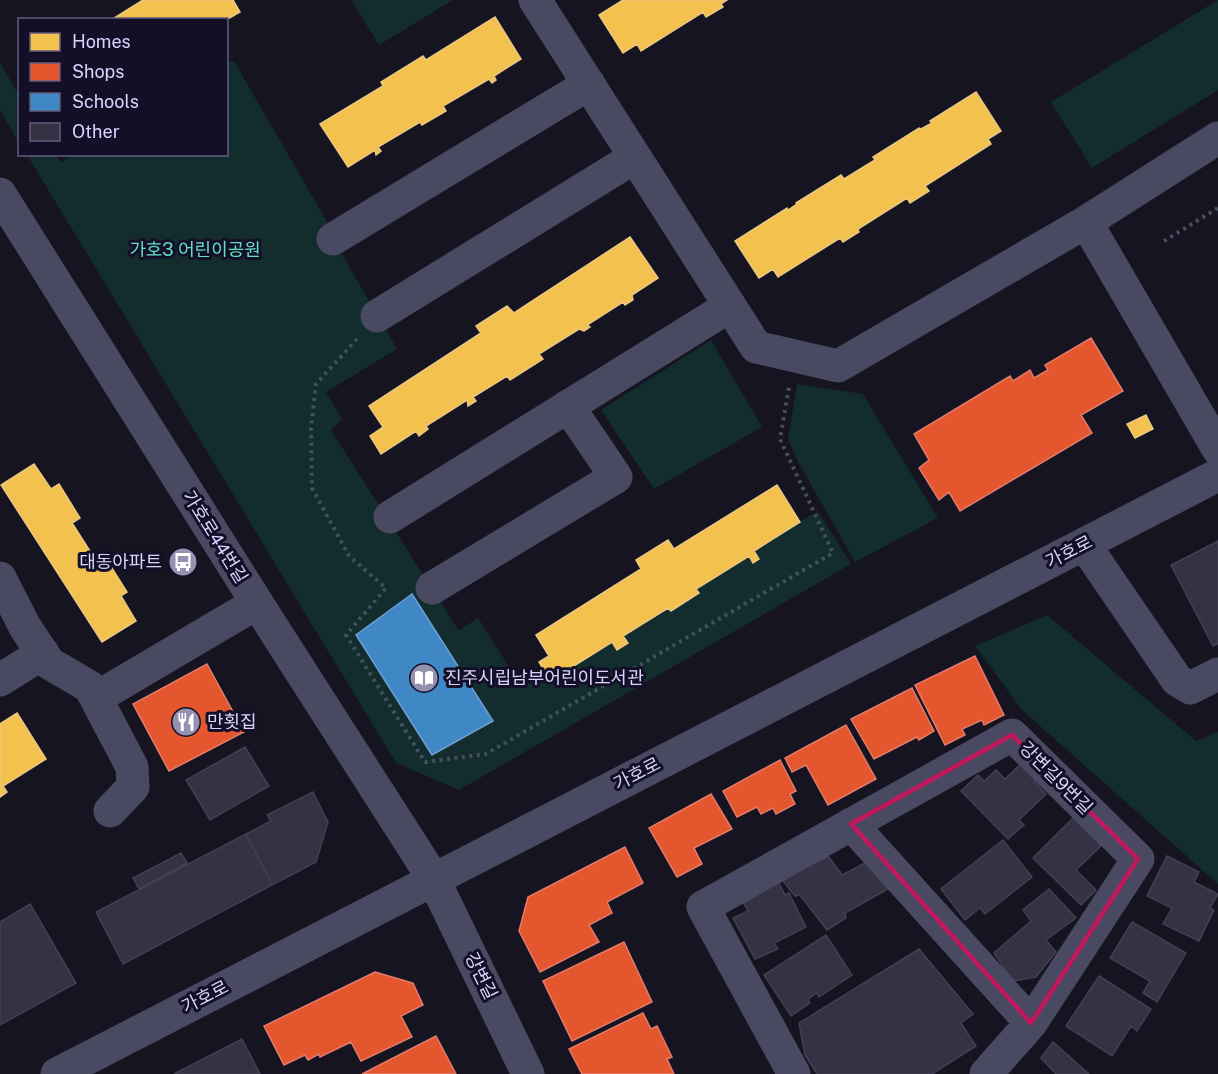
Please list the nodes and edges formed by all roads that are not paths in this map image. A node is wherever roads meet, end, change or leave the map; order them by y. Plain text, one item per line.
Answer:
1 (535, 0) edge
2 (589, 84) junction
3 (1218, 138) edge
4 (635, 157) junction
5 (0, 194) edge
6 (1086, 222) junction
7 (333, 239) dead end
8 (730, 306) junction
9 (378, 316) road end
10 (568, 406) junction
11 (1218, 449) edge
12 (1218, 475) edge
13 (390, 517) dead end
14 (1084, 544) junction
15 (0, 578) edge
16 (432, 588) dead end
17 (257, 603) junction
18 (43, 653) junction
19 (1218, 674) edge
20 (0, 680) edge
21 (96, 698) junction
22 (110, 811) dead end
23 (851, 824) junction
24 (433, 878) junction
25 (1031, 1023) junction
26 (57, 1074) edge
27 (528, 1074) edge
28 (794, 1074) edge
29 (986, 1074) edge

1 - 2 street
2 - 4 street
2 - 7 street
3 - 6 street
4 - 8 street
4 - 9 street
5 - 17 street, 가호로44번길
6 - 8 street
6 - 11 street
8 - 10 street
10 - 13 street
10 - 16 street
12 - 14 street, 가호로
14 - 19 street
14 - 24 street, 가호로
15 - 18 street
17 - 21 street
17 - 24 street, 가호로44번길
18 - 20 street
18 - 21 street
21 - 22 street
23 - 25 street
23 - 25 street, 강변길9번길
23 - 28 street, 강변길9번길
24 - 26 street, 가호로
24 - 27 street, 강변길
25 - 29 street, 강변길9번길

